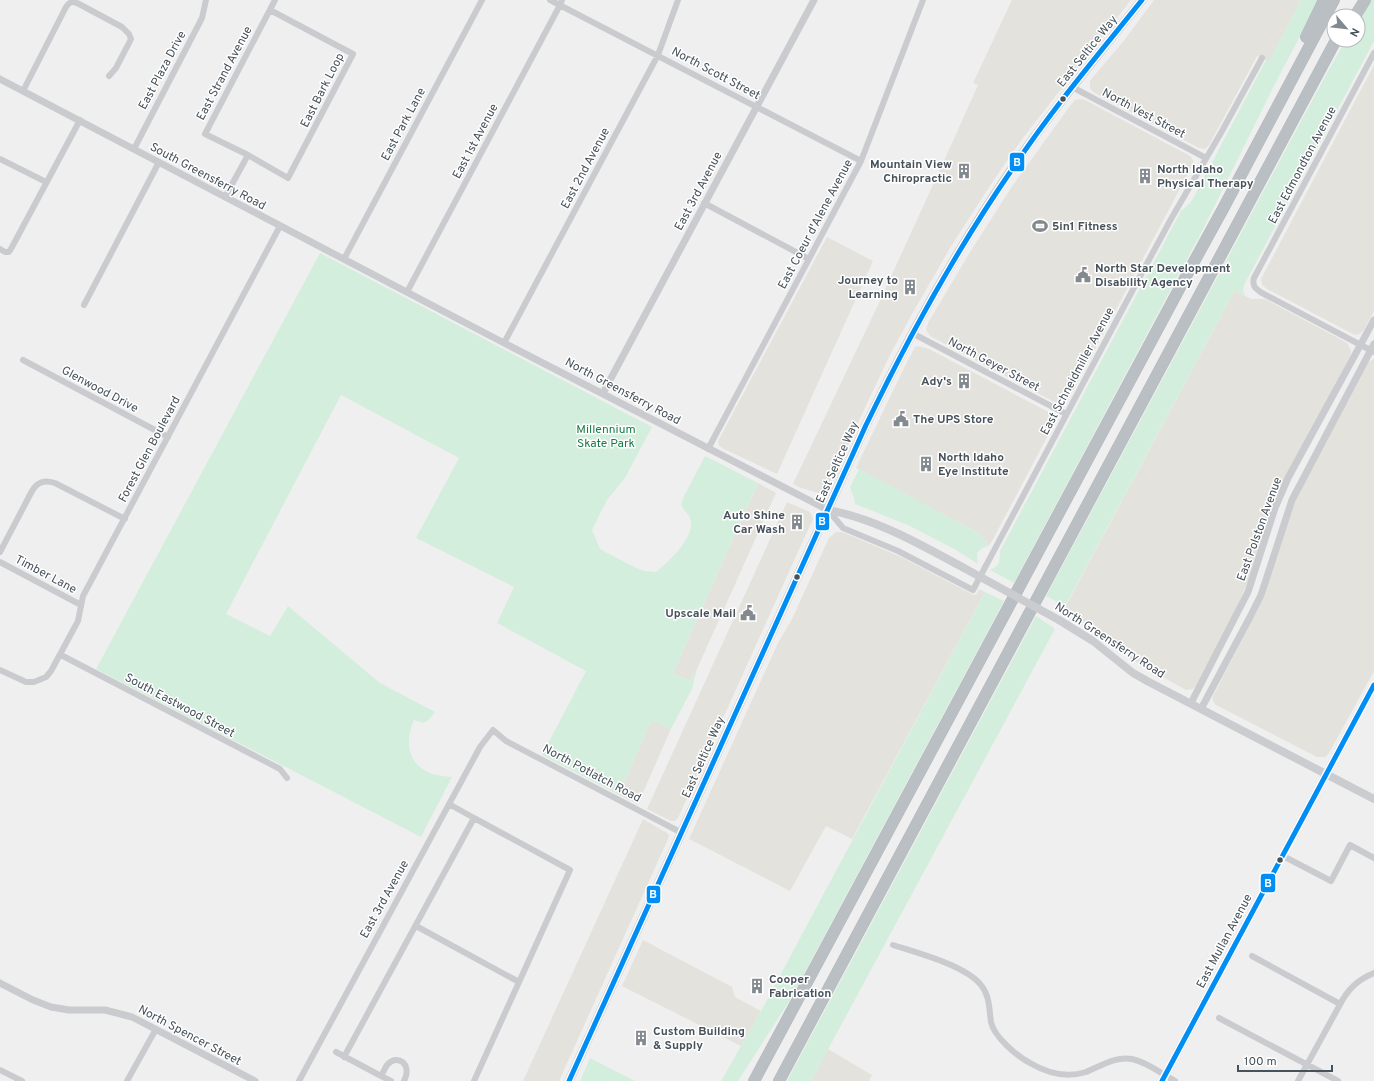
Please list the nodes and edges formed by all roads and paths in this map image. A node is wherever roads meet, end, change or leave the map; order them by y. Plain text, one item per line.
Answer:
1 (206, 0) edge
2 (275, 0) edge
3 (482, 0) edge
4 (550, 0) edge
5 (678, 0) edge
6 (814, 0) edge
7 (923, 0) edge
8 (1142, 0) edge
9 (1324, 0) edge
10 (1334, 0) edge
11 (561, 3) edge
12 (270, 10) junction
13 (1332, 48) edge
14 (1335, 48) edge
15 (1374, 53) edge
16 (658, 55) junction
17 (1262, 58) dead end
18 (109, 76) dead end
19 (0, 79) edge
20 (1312, 85) junction
21 (1072, 87) junction
22 (23, 91) junction
23 (756, 107) junction
24 (80, 120) junction
25 (134, 148) junction
26 (248, 155) junction
27 (1206, 158) junction
28 (0, 159) edge
29 (861, 161) junction
30 (159, 162) junction
31 (46, 182) junction
32 (225, 197) junction
33 (704, 203) junction
34 (1224, 207) junction
35 (280, 226) junction
36 (2, 250) edge
37 (344, 259) junction
38 (809, 259) junction
39 (407, 292) junction
40 (84, 305) dead end
41 (1374, 320) edge
42 (912, 334) junction
43 (504, 343) junction
44 (1361, 345) junction
45 (1373, 349) edge
46 (23, 360) dead end
47 (603, 393) junction
48 (1066, 414) junction
49 (168, 436) junction
50 (708, 449) junction
51 (828, 510) junction
52 (125, 519) junction
53 (0, 552) edge
54 (0, 562) edge
55 (973, 590) joint
56 (81, 605) junction
57 (60, 655) junction
58 (0, 670) edge
59 (1374, 685) edge
60 (1190, 704) junction
61 (1201, 709) junction
62 (493, 730) joint
63 (1326, 775) junction
64 (286, 778) dead end
65 (1374, 799) edge
66 (449, 804) junction
67 (474, 818) junction
68 (682, 833) junction
69 (1283, 856) junction
70 (1374, 858) edge
71 (416, 926) junction
72 (893, 945) dead end
73 (1252, 956) dead end
74 (1374, 974) edge
75 (519, 982) junction
76 (0, 983) edge
77 (1340, 1004) junction
78 (1218, 1018) dead end
79 (156, 1029) junction
80 (336, 1052) dead end
81 (344, 1057) junction
82 (1307, 1065) junction
83 (0, 1070) edge
84 (381, 1076) junction
85 (1163, 1078) edge
86 (246, 1079) edge
87 (22, 1081) edge
88 (127, 1081) edge
89 (255, 1081) edge
90 (299, 1081) edge
91 (391, 1081) edge
92 (404, 1081) edge
93 (474, 1081) edge
94 (569, 1081) edge
95 (754, 1081) edge
96 (779, 1081) edge
97 (1175, 1081) edge
98 (1298, 1081) edge
99 (1338, 1081) edge

1 - 25 street, East Plaza Drive
2 - 12 street, East Strand Avenue
3 - 37 street, East Park Lane
4 - 11 street, North Scott Street
5 - 16 street, East 2nd Avenue
6 - 23 street, East 3rd Avenue
7 - 29 street, East Coeur d'Alene Avenue
8 - 21 main road, East Seltice Way
9 - 34 highway
10 - 34 highway
11 - 16 street, North Scott Street
11 - 39 street, East 1st Avenue
12 - 26 street, East Strand Avenue
12 - 26 street, East Bark Loop
13 - 20 highway
14 - 20 highway
15 - 44 street, East Edmondton Avenue
16 - 23 street, North Scott Street
16 - 43 street, East 2nd Avenue
17 - 27 street, East Schneidmiller Avenue
18 - 22 street
19 - 22 street, South Greensferry Road
20 - 96 highway
21 - 27 street, North Vest Street
21 - 42 main road, East Seltice Way
22 - 24 street, South Greensferry Road
23 - 29 street, North Scott Street
23 - 33 street, East 3rd Avenue
24 - 25 street, South Greensferry Road
24 - 31 street
25 - 30 street, South Greensferry Road
26 - 32 street
27 - 48 street, East Schneidmiller Avenue
28 - 31 street
29 - 38 street, East Coeur d'Alene Avenue
30 - 32 street, South Greensferry Road
30 - 40 street
31 - 36 street
32 - 35 street, South Greensferry Road
33 - 38 street
33 - 47 street, East 3rd Avenue
34 - 95 highway
35 - 37 street, South Greensferry Road
35 - 49 street, Forest Glen Boulevard
37 - 39 street, South Greensferry Road
38 - 50 street, East Coeur d'Alene Avenue
39 - 43 street, North Greensferry Road
41 - 44 street, East Polston Avenue
42 - 48 street, North Geyer Street
42 - 51 main road, East Seltice Way
43 - 47 street, North Greensferry Road
44 - 45 street
44 - 60 street, East Polston Avenue
45 - 61 street, East Polston Avenue
46 - 49 street, Glenwood Drive
47 - 50 street, North Greensferry Road
48 - 55 street, East Schneidmiller Avenue
49 - 52 street, Forest Glen Boulevard
50 - 51 street, North Greensferry Road
51 - 55 street, North Greensferry Road
51 - 60 main road, North Greensferry Road, bridge
51 - 68 main road, East Seltice Way
52 - 53 street
52 - 56 street, Forest Glen Boulevard
54 - 56 street, Timber Lane
56 - 57 street, Forest Glen Boulevard
57 - 58 street, Forest Glen Boulevard
57 - 64 street, South Eastwood Street
59 - 63 main road, East Mullan Avenue
60 - 61 main road, North Greensferry Road
61 - 63 main road, North Greensferry Road
62 - 66 street, East 3rd Avenue
62 - 68 street, North Potlatch Road
63 - 65 main road, North Greensferry Road
63 - 69 main road, East Mullan Avenue
66 - 67 street
66 - 90 street, East 3rd Avenue
67 - 71 street
67 - 75 street
68 - 94 main road, East Seltice Way
69 - 70 street
69 - 85 main road, East Mullan Avenue
71 - 75 street
71 - 81 street
72 - 85 street
73 - 77 street
74 - 77 street
75 - 93 street
76 - 79 street, North Spencer Street
77 - 82 street
78 - 82 street
79 - 86 street, North Spencer Street
79 - 88 street
80 - 81 street
81 - 84 street
82 - 98 street
82 - 99 street
83 - 87 street
84 - 91 street
84 - 92 street
85 - 97 street
86 - 89 street, North Spencer Street

